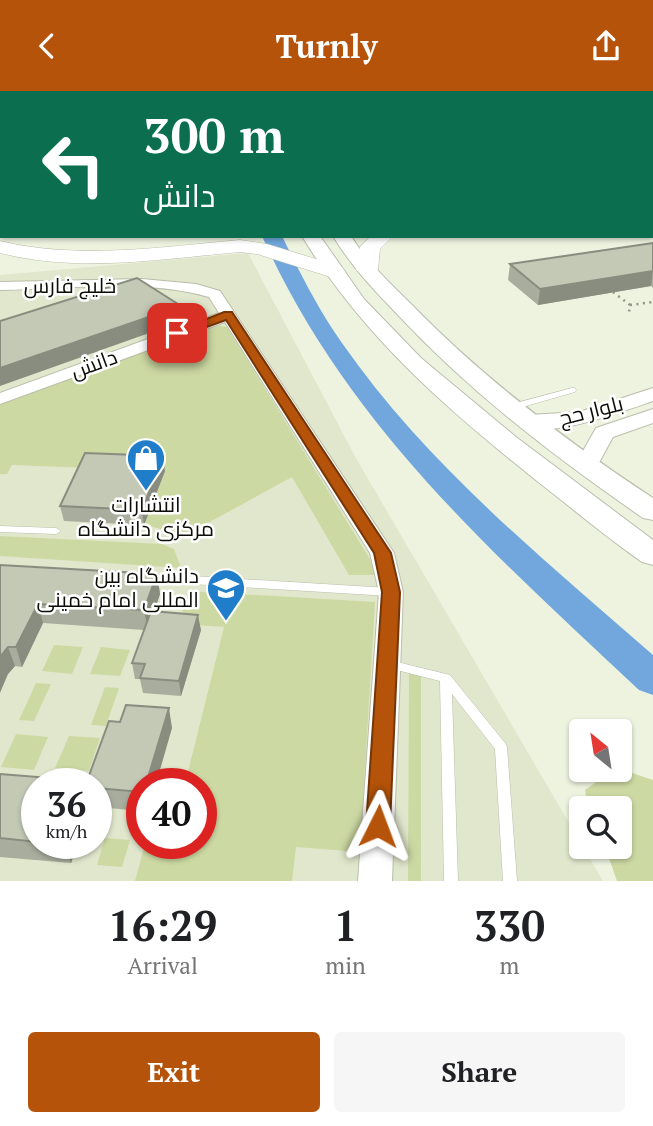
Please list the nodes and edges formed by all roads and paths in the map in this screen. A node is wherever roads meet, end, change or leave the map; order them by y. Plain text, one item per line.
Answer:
1 (312, 238) edge
2 (343, 238) edge
3 (381, 238) edge
4 (0, 247) edge
5 (367, 270) junction
6 (334, 272) junction
7 (0, 286) edge
8 (613, 292) edge
9 (653, 302) edge
10 (630, 306) junction
11 (629, 312) dead end
12 (228, 315) junction
13 (572, 390) dead end
14 (653, 394) edge
15 (0, 399) edge
16 (653, 416) edge
17 (523, 418) junction
18 (582, 418) junction
19 (604, 433) junction
20 (587, 465) junction
21 (644, 505) edge
22 (598, 515) junction
23 (0, 529) edge
24 (56, 531) dead end
25 (653, 555) edge
26 (192, 580) dead end
27 (391, 592) junction
28 (387, 663) junction
29 (446, 678) junction
30 (375, 881) edge
31 (451, 881) edge
32 (510, 881) edge

1 - 6 main road
2 - 5 main road
3 - 5 highway
4 - 6 highway
5 - 17 main road
6 - 22 main road
7 - 12 street, خلیج فارس
8 - 10 path
9 - 10 path
10 - 11 path
12 - 15 street, دانش
12 - 27 street, خلیج فارس
13 - 17 lane
14 - 18 main road, بلوار حج
16 - 19 main road, بلوار حج
17 - 18 main road, بلوار حج
17 - 20 main road
18 - 19 main road
19 - 20 main road, بلوار حج
20 - 21 main road
21 - 22 main road
22 - 25 main road
23 - 24 lane
26 - 27 lane
27 - 28 street, خلیج فارس
28 - 29 lane
28 - 30 street, خلیج فارس
29 - 31 lane
29 - 32 lane

